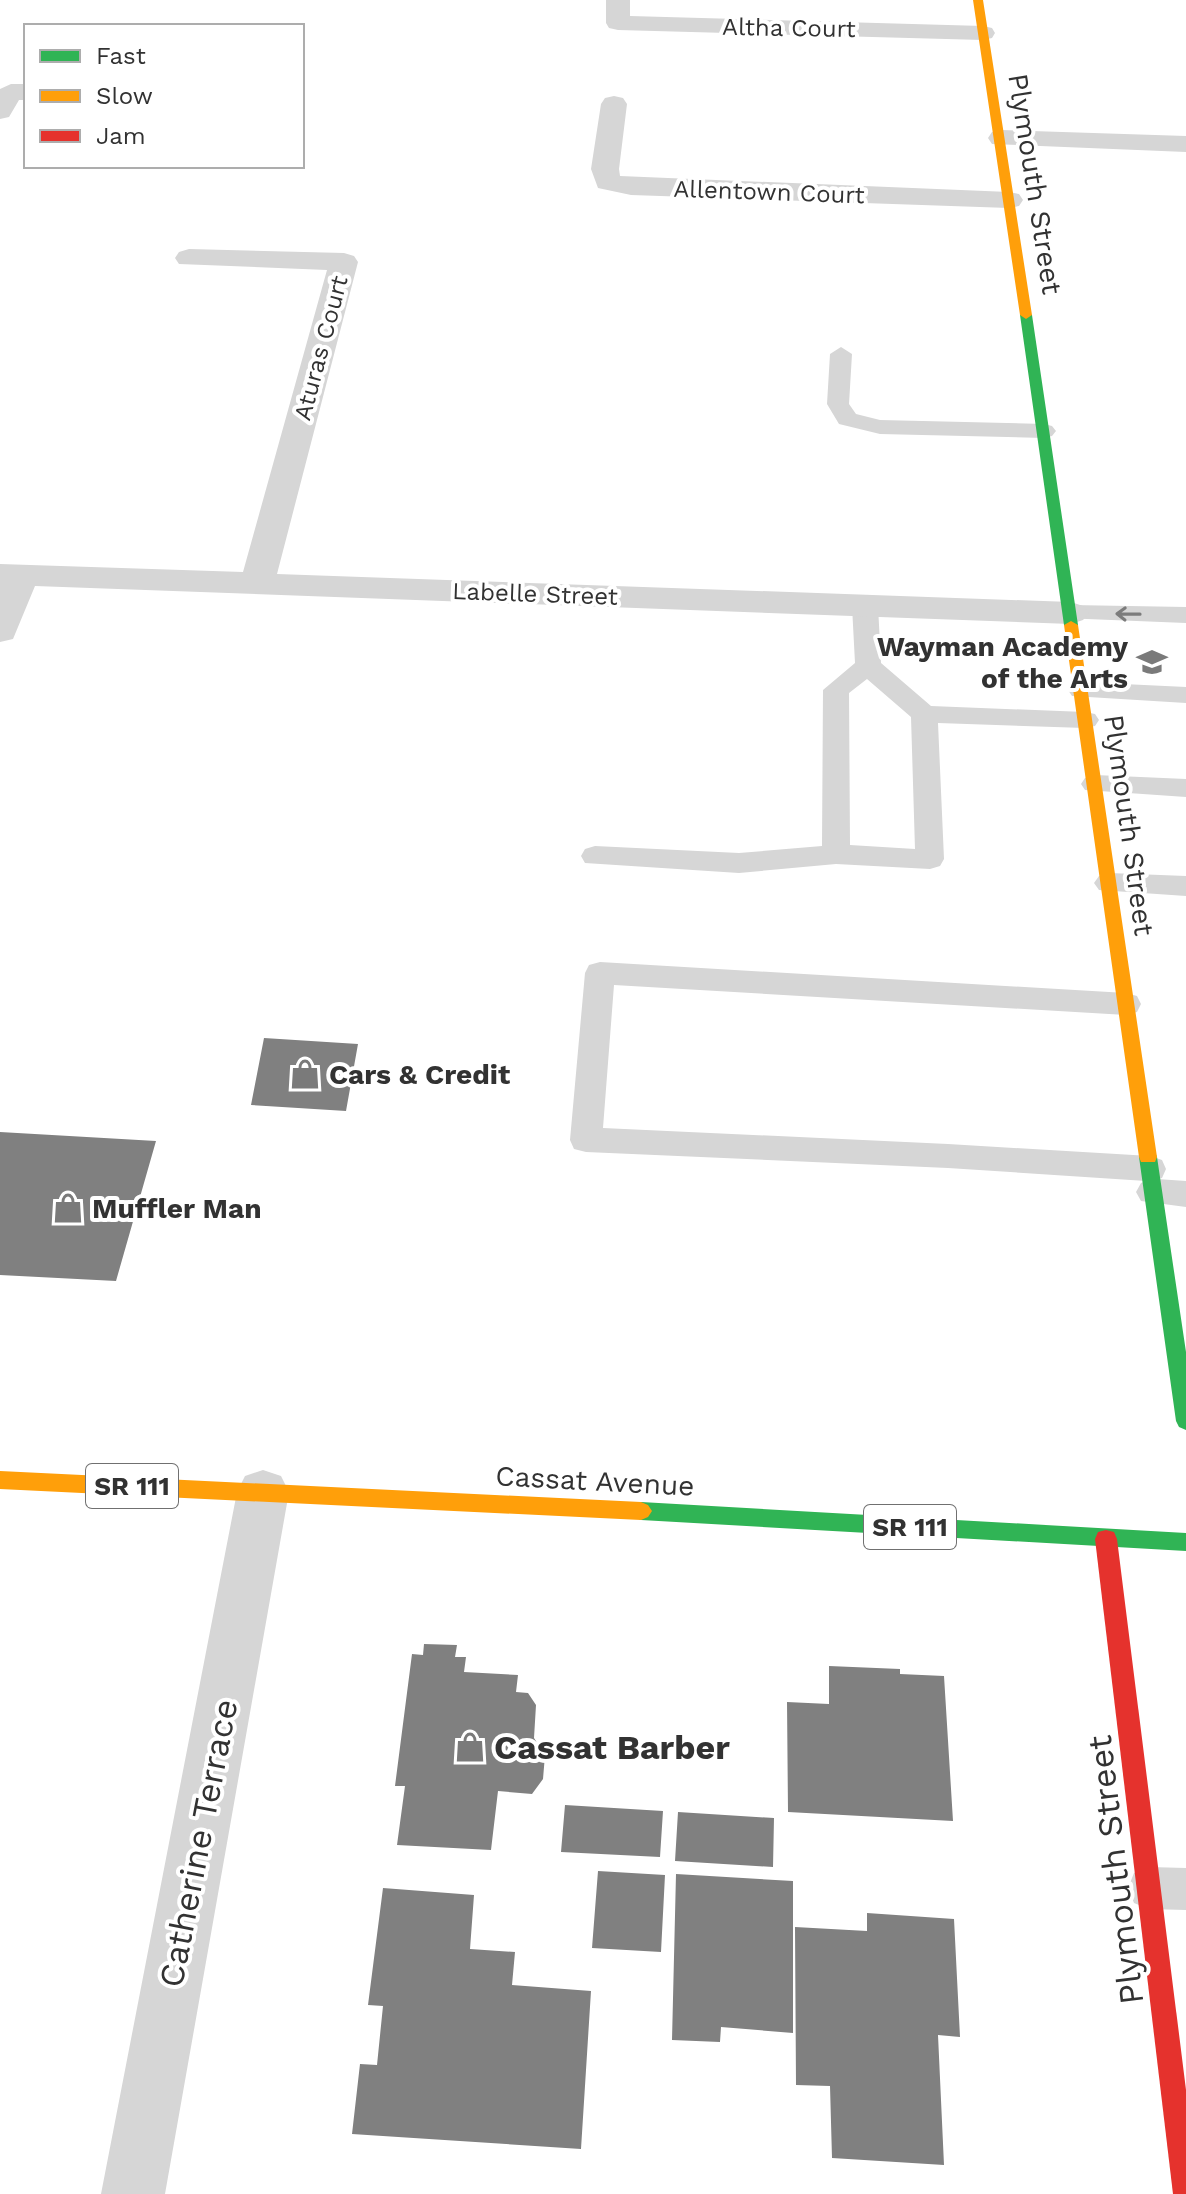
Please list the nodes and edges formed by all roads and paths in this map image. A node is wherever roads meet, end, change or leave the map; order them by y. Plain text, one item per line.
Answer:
1 (618, 0) edge
2 (978, 0) edge
3 (983, 33) junction
4 (24, 92) edge
5 (614, 104) dead end
6 (0, 111) edge
7 (1001, 138) junction
8 (1186, 144) edge
9 (1009, 200) junction
10 (189, 258) dead end
11 (841, 354) dead end
12 (1044, 431) junction
13 (11, 574) edge
14 (257, 583) junction
15 (865, 606) junction
16 (1071, 613) junction
17 (1186, 615) edge
18 (0, 631) edge
19 (868, 666) junction
20 (1081, 690) junction
21 (1186, 695) edge
22 (924, 714) junction
23 (1085, 720) junction
24 (1095, 784) junction
25 (1186, 788) edge
26 (836, 854) junction
27 (595, 856) dead end
28 (1109, 883) junction
29 (1186, 886) edge
30 (1126, 1004) junction
31 (1163, 1185) edge
32 (1186, 1421) edge
33 (0, 1480) edge
34 (263, 1492) junction
35 (1106, 1539) junction
36 (1186, 1542) edge
37 (1168, 1889) edge
38 (133, 2194) edge
39 (1186, 2194) edge

1 - 3 street, Altha Court
2 - 3 street, Plymouth Street
3 - 7 street, Plymouth Street
4 - 6 street
5 - 9 street, Allentown Court
7 - 8 street
7 - 9 street, Plymouth Street
9 - 12 street, Plymouth Street
10 - 14 street, Aturas Court
11 - 12 lane
12 - 16 street, Plymouth Street
13 - 14 street, Labelle Street
13 - 18 street
14 - 15 street, Labelle Street
15 - 16 street, Labelle Street
15 - 19 lane
17 -> 16 lane
16 - 20 street, Plymouth Street
19 - 22 lane
19 - 26 lane
20 - 21 lane
20 - 23 street, Plymouth Street
22 - 23 lane
22 - 26 lane
23 - 24 street, Plymouth Street
24 - 25 lane
24 - 28 street, Plymouth Street
26 - 27 lane
28 - 29 lane
28 - 30 street, Plymouth Street
30 - 31 street, Plymouth Street
30 - 31 lane
31 - 32 street, Plymouth Street
33 - 34 street, Cassat Avenue / SR 111
34 - 35 street, Cassat Avenue / SR 111
34 - 38 street, Catherine Terrace
35 - 36 street, Cassat Avenue / SR 111
35 - 37 street, Plymouth Street
37 - 39 street, Plymouth Street

